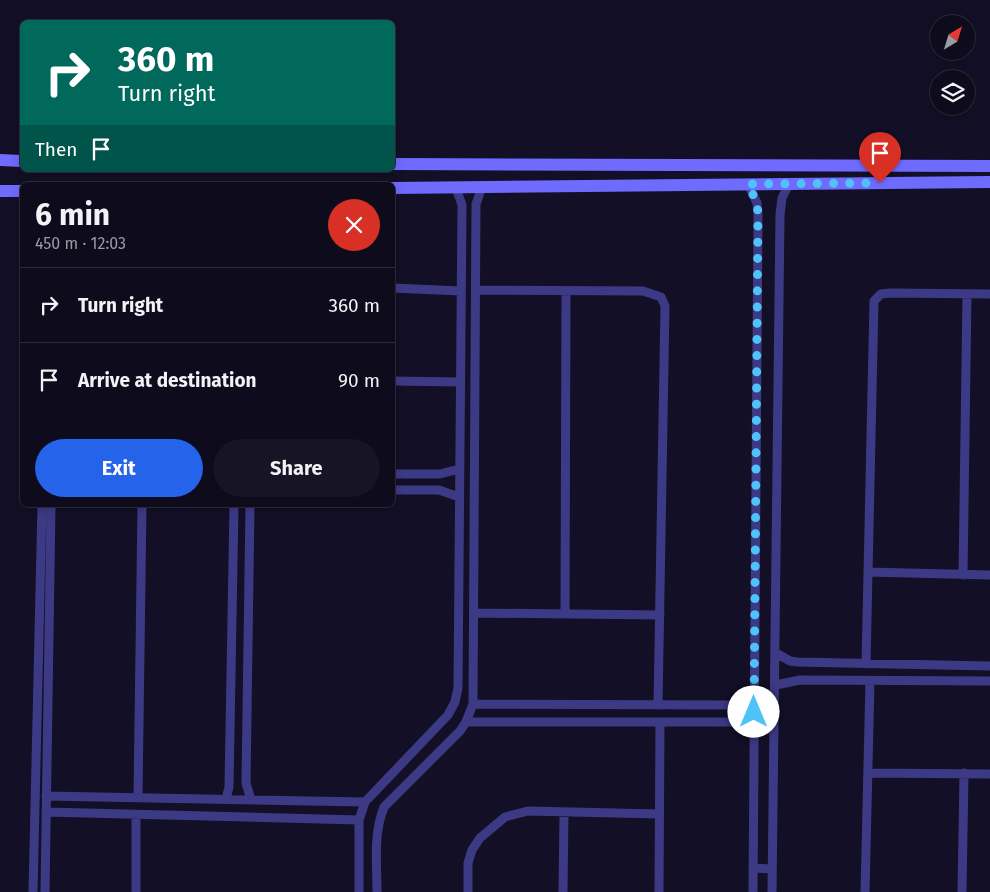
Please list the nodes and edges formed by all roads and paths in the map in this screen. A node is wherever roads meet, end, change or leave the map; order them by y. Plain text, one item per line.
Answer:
1 (0, 160) edge
2 (20, 161) edge
3 (395, 164) edge
4 (990, 166) edge
5 (990, 182) edge
6 (748, 184) junction
7 (789, 184) junction
8 (482, 187) junction
9 (395, 188) edge
10 (456, 188) junction
11 (0, 191) edge
12 (20, 191) edge
13 (395, 288) edge
14 (476, 290) junction
15 (566, 290) junction
16 (461, 291) junction
17 (967, 294) junction
18 (990, 294) edge
19 (395, 381) edge
20 (460, 382) junction
21 (459, 469) junction
22 (395, 474) edge
23 (395, 490) edge
24 (459, 497) junction
25 (42, 507) edge
26 (51, 507) edge
27 (142, 507) edge
28 (234, 507) edge
29 (250, 507) edge
30 (868, 572) junction
31 (963, 575) junction
32 (990, 575) edge
33 (474, 613) junction
34 (566, 614) junction
35 (660, 615) junction
36 (776, 653) junction
37 (866, 664) junction
38 (990, 666) edge
39 (37, 681) junction
40 (49, 681) junction
41 (870, 681) junction
42 (990, 682) edge
43 (776, 685) junction
44 (754, 700) junction
45 (473, 704) junction
46 (658, 705) junction
47 (466, 722) junction
48 (660, 722) junction
49 (754, 725) junction
50 (868, 773) junction
51 (964, 773) junction
52 (990, 774) edge
53 (229, 783) junction
54 (246, 783) junction
55 (46, 796) junction
56 (138, 797) junction
57 (226, 799) junction
58 (251, 800) junction
59 (365, 802) junction
60 (46, 812) junction
61 (564, 812) junction
62 (136, 814) junction
63 (659, 814) junction
64 (359, 820) junction
65 (753, 868) junction
66 (772, 869) junction
67 (33, 892) edge
68 (45, 892) edge
69 (136, 892) edge
70 (359, 892) edge
71 (377, 892) edge
72 (468, 892) edge
73 (563, 892) edge
74 (659, 892) edge
75 (753, 892) edge
76 (772, 892) edge
77 (865, 892) edge
78 (962, 892) edge

1 - 2 street
3 - 4 street
5 - 7 street
6 - 7 street
6 - 8 street
6 - 44 street
7 - 36 street
8 - 10 street
8 - 14 street
9 - 10 street
10 - 16 street
11 - 12 street
13 - 16 street
14 - 15 street
14 - 33 street
15 - 34 street
15 - 35 street
16 - 20 street
17 - 18 street
17 - 30 street
17 - 31 street
19 - 20 street
20 - 21 street
21 - 22 street
21 - 24 street
23 - 24 street
24 - 59 street
25 - 39 street
26 - 40 street
27 - 56 street
28 - 53 street
29 - 54 street
30 - 31 street
30 - 37 street
31 - 32 street
33 - 34 street
33 - 45 street
34 - 35 street
35 - 46 street
36 - 37 street
36 - 43 street
37 - 38 street
39 - 40 street
39 - 67 street
40 - 55 street
41 - 42 street
41 - 43 street
41 - 50 street
43 - 66 street
44 - 46 street
44 - 49 street
45 - 46 street
45 - 47 street
47 - 48 street
47 - 71 street
48 - 49 street
48 - 63 street
49 - 65 street
50 - 51 street
50 - 77 street
51 - 52 street
51 - 78 street
53 - 54 street
53 - 57 street
54 - 58 street
55 - 56 street
55 - 60 street
56 - 57 street
57 - 58 street
58 - 59 street
59 - 64 street
60 - 62 street
60 - 68 street
61 - 63 street
61 - 72 street
61 - 73 street
62 - 64 street
62 - 69 street
63 - 74 street
64 - 70 street
65 - 66 street
65 - 75 street
66 - 76 street

